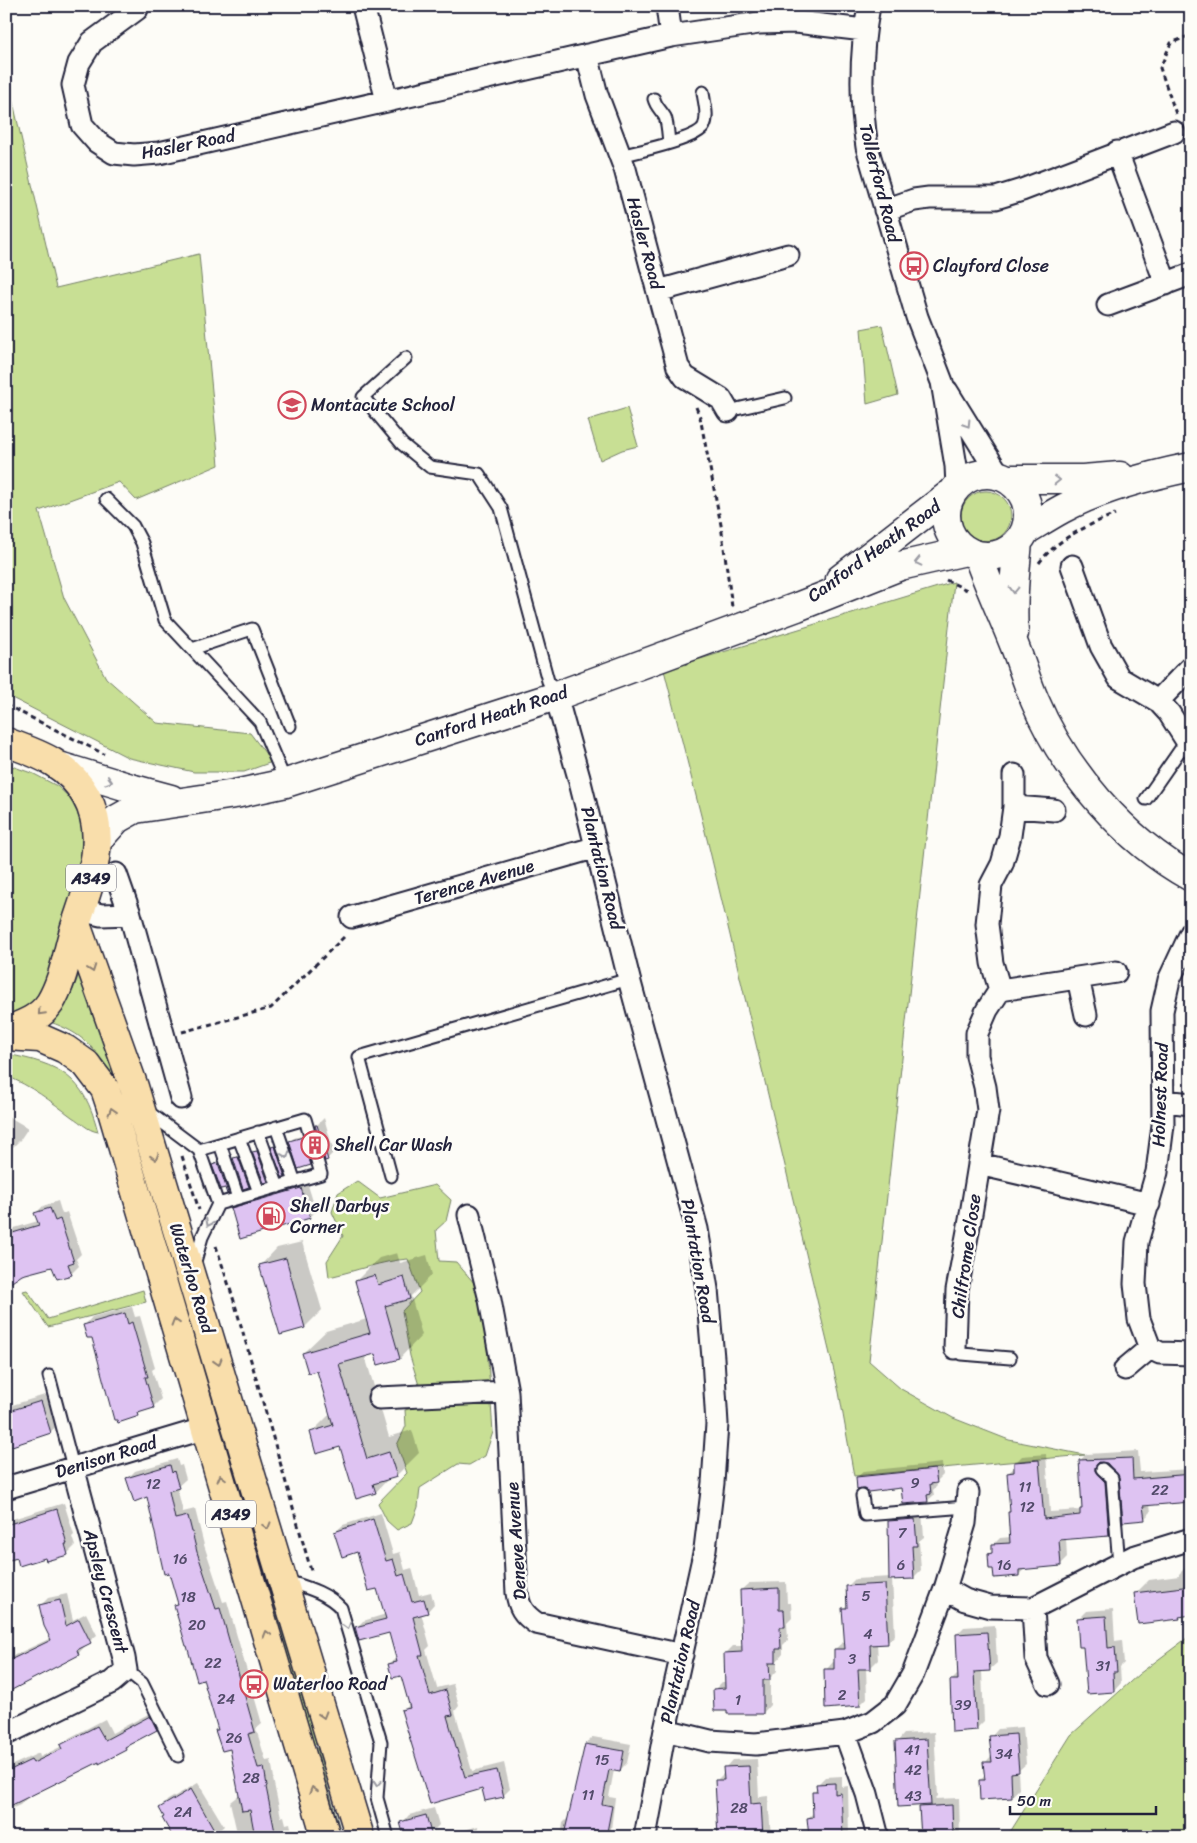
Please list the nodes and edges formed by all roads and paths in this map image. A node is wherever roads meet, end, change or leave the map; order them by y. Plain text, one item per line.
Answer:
1 (363, 6) edge
2 (667, 6) edge
3 (869, 6) edge
4 (137, 9) dead end
5 (864, 30) junction
6 (1191, 35) edge
7 (671, 36) junction
8 (587, 55) junction
9 (702, 92) dead end
10 (654, 99) dead end
11 (387, 101) junction
12 (1174, 132) joint
13 (669, 143) junction
14 (1118, 152) junction
15 (620, 156) junction
16 (885, 210) junction
17 (788, 255) dead end
18 (1191, 274) edge
19 (1166, 284) junction
20 (658, 291) junction
21 (1108, 305) dead end
22 (406, 358) dead end
23 (685, 377) junction
24 (942, 382) junction
25 (785, 398) dead end
26 (728, 411) joint
27 (1191, 466) edge
28 (1161, 473) junction
29 (1004, 477) junction
30 (954, 490) junction
31 (106, 499) dead end
32 (1022, 536) junction
33 (972, 553) junction
34 (1072, 566) dead end
35 (797, 607) junction
36 (736, 630) junction
37 (1015, 647) junction
38 (192, 649) junction
39 (1191, 667) edge
40 (556, 696) junction
41 (1158, 701) junction
42 (6, 705) edge
43 (290, 726) dead end
44 (6, 742) edge
45 (1189, 743) edge
46 (109, 756) dead end
47 (62, 767) junction
48 (1014, 774) dead end
49 (286, 784) junction
50 (1146, 799) dead end
51 (179, 801) junction
52 (1014, 807) junction
53 (1054, 810) dead end
54 (97, 840) junction
55 (597, 847) junction
56 (116, 874) dead end
57 (1191, 877) edge
58 (130, 914) junction
59 (79, 917) junction
60 (352, 917) joint
61 (1191, 933) edge
62 (1116, 972) dead end
63 (1078, 978) junction
64 (629, 979) junction
65 (1000, 990) junction
66 (1086, 1015) dead end
67 (6, 1031) edge
68 (6, 1036) edge
69 (164, 1037) junction
70 (181, 1098) dead end
71 (1164, 1101) junction
72 (1191, 1104) edge
73 (140, 1106) junction
74 (276, 1128) junction
75 (174, 1131) junction
76 (258, 1132) junction
77 (239, 1138) junction
78 (220, 1144) junction
79 (199, 1150) junction
80 (979, 1164) junction
81 (391, 1176) dead end
82 (295, 1182) junction
83 (278, 1187) junction
84 (259, 1192) junction
85 (238, 1198) junction
86 (218, 1204) junction
87 (1149, 1204) junction
88 (468, 1215) dead end
89 (208, 1224) junction
90 (192, 1277) junction
91 (955, 1348) joint
92 (1150, 1348) junction
93 (1191, 1354) edge
94 (1010, 1358) dead end
95 (1124, 1369) dead end
96 (49, 1376) dead end
97 (507, 1392) junction
98 (379, 1398) dead end
99 (206, 1428) junction
100 (73, 1467) junction
101 (1102, 1469) dead end
102 (6, 1488) edge
103 (862, 1496) dead end
104 (967, 1499) joint
105 (1191, 1539) edge
106 (1119, 1565) junction
107 (283, 1580) junction
108 (945, 1589) junction
109 (317, 1591) junction
110 (1033, 1608) junction
111 (682, 1656) junction
112 (126, 1670) junction
113 (1048, 1684) dead end
114 (665, 1730) junction
115 (845, 1733) junction
116 (6, 1734) edge
117 (178, 1756) dead end
118 (326, 1837) edge
119 (360, 1837) edge
120 (388, 1837) edge
121 (645, 1837) edge
122 (878, 1837) edge

1 - 11 street
2 - 7 street
3 - 5 street, Tollerford Road
4 - 11 street, Hasler Road
5 - 7 street, Hasler Road
5 - 16 street, Tollerford Road
6 - 12 path
7 - 8 street, Hasler Road
8 - 11 street, Hasler Road
8 - 15 street, Hasler Road
9 - 13 lane
10 - 13 lane
12 - 14 street
13 - 15 lane
14 - 16 street
14 - 19 street
15 - 20 street, Hasler Road
16 - 24 street, Tollerford Road
17 - 20 street
18 - 19 street
19 - 21 street
20 - 23 street, Hasler Road
22 - 40 lane
23 - 26 street
23 - 36 path
24 -> 29 street, Tollerford Road
24 - 30 street, Tollerford Road
25 - 26 lane
27 - 28 main road
29 -> 28 main road
28 - 32 main road
29 - 30 main road
29 - 32 main road
30 - 33 main road
30 - 35 main road, Canford Heath Road
31 - 38 lane
32 - 33 main road
32 -> 37 main road
33 -> 35 main road, Canford Heath Road
33 - 37 main road
34 - 41 street
35 - 36 main road, Canford Heath Road
36 - 40 main road, Canford Heath Road
37 - 57 main road
38 - 43 lane
38 - 49 lane
39 - 41 street
40 - 49 main road, Canford Heath Road
40 - 55 street, Plantation Road
41 - 45 street
42 - 46 path
44 - 47 main road, A349
45 - 50 lane
47 -> 51 main road, Canford Heath Road
47 - 54 main road, A349
48 - 52 street
49 - 51 main road, Canford Heath Road
51 - 54 main road, Canford Heath Road
52 - 53 street
52 - 65 street
54 - 59 main road, A349
55 - 60 street, Terence Avenue
55 - 64 street, Plantation Road
56 - 58 street
58 - 59 street
58 - 69 street
59 -> 67 main road, A349
59 -> 73 main road, Waterloo Road / A349
60 - 69 path
61 - 71 street, Holnest Road
62 - 63 street
63 - 65 street
63 - 66 street
64 - 81 lane
64 - 111 street, Plantation Road
65 - 80 street, Chilfrome Close
99 -> 68 main road, Waterloo Road / A349
69 - 70 street
71 - 72 street
71 - 87 street, Holnest Road
73 - 75 lane
73 -> 90 main road, Waterloo Road / A349
74 - 76 lane
74 -> 82 lane
74 - 82 lane
75 - 79 lane
75 - 89 path
76 - 77 lane
76 - 83 lane
77 - 78 lane
77 - 84 lane
78 - 79 lane
78 - 85 lane
79 - 86 lane
80 - 87 street
80 - 91 street, Chilfrome Close
82 - 83 lane
83 - 84 lane
84 - 85 lane
85 - 86 lane
86 -> 89 lane
87 - 92 street, Holnest Road
88 - 97 street, Deneve Avenue
89 - 90 lane
89 - 109 path
90 -> 107 main road, Waterloo Road / A349
91 - 94 lane
92 - 93 street
92 - 95 street
96 - 100 lane
97 - 98 street
97 - 111 street, Deneve Avenue
99 - 100 street, Denison Road
118 -> 99 main road, Waterloo Road / A349
100 - 102 street, Denison Road
100 - 112 street, Apsley Crescent
101 - 106 lane
103 - 104 lane
104 - 108 street
105 - 106 street
106 - 110 street
107 - 109 lane
107 -> 119 main road, Waterloo Road / A349
108 - 110 street
108 - 115 street
109 -> 120 lane
110 - 113 street
111 - 114 street, Plantation Road
112 - 116 street, Apsley Crescent
112 - 117 lane
114 - 115 street
114 - 121 street, Plantation Road
115 - 122 street

